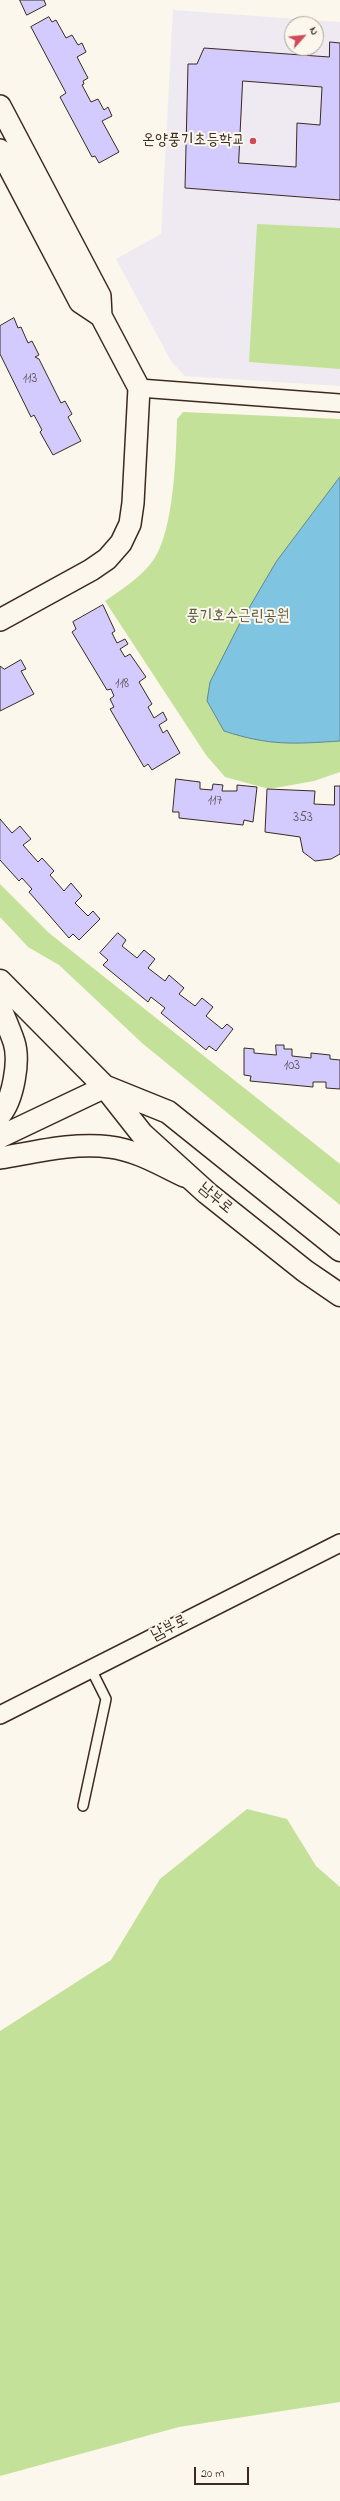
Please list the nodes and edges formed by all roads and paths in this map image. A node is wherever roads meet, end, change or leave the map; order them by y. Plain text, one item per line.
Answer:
1 (0, 106) edge
2 (0, 150) edge
3 (101, 316) junction
4 (139, 388) junction
5 (340, 403) edge
6 (0, 620) edge
7 (0, 981) edge
8 (0, 1007) edge
9 (105, 1087) junction
10 (0, 1115) edge
11 (0, 1137) edge
12 (0, 1158) edge
13 (192, 1180) junction
14 (340, 1250) edge
15 (340, 1295) edge
16 (340, 1543) edge
17 (91, 1669) junction
18 (0, 1715) edge
19 (83, 1806) dead end

1 - 3 street
2 - 3 street
3 - 4 street
4 - 5 street
4 - 6 street
7 - 9 main road, 남부로
8 - 10 street
9 - 11 street
9 - 13 main road, 남부로
9 - 14 main road, 남부로
12 - 13 street
13 - 15 main road, 남부로
16 - 17 street, 남부로
17 - 18 street, 남부로
17 - 19 lane

